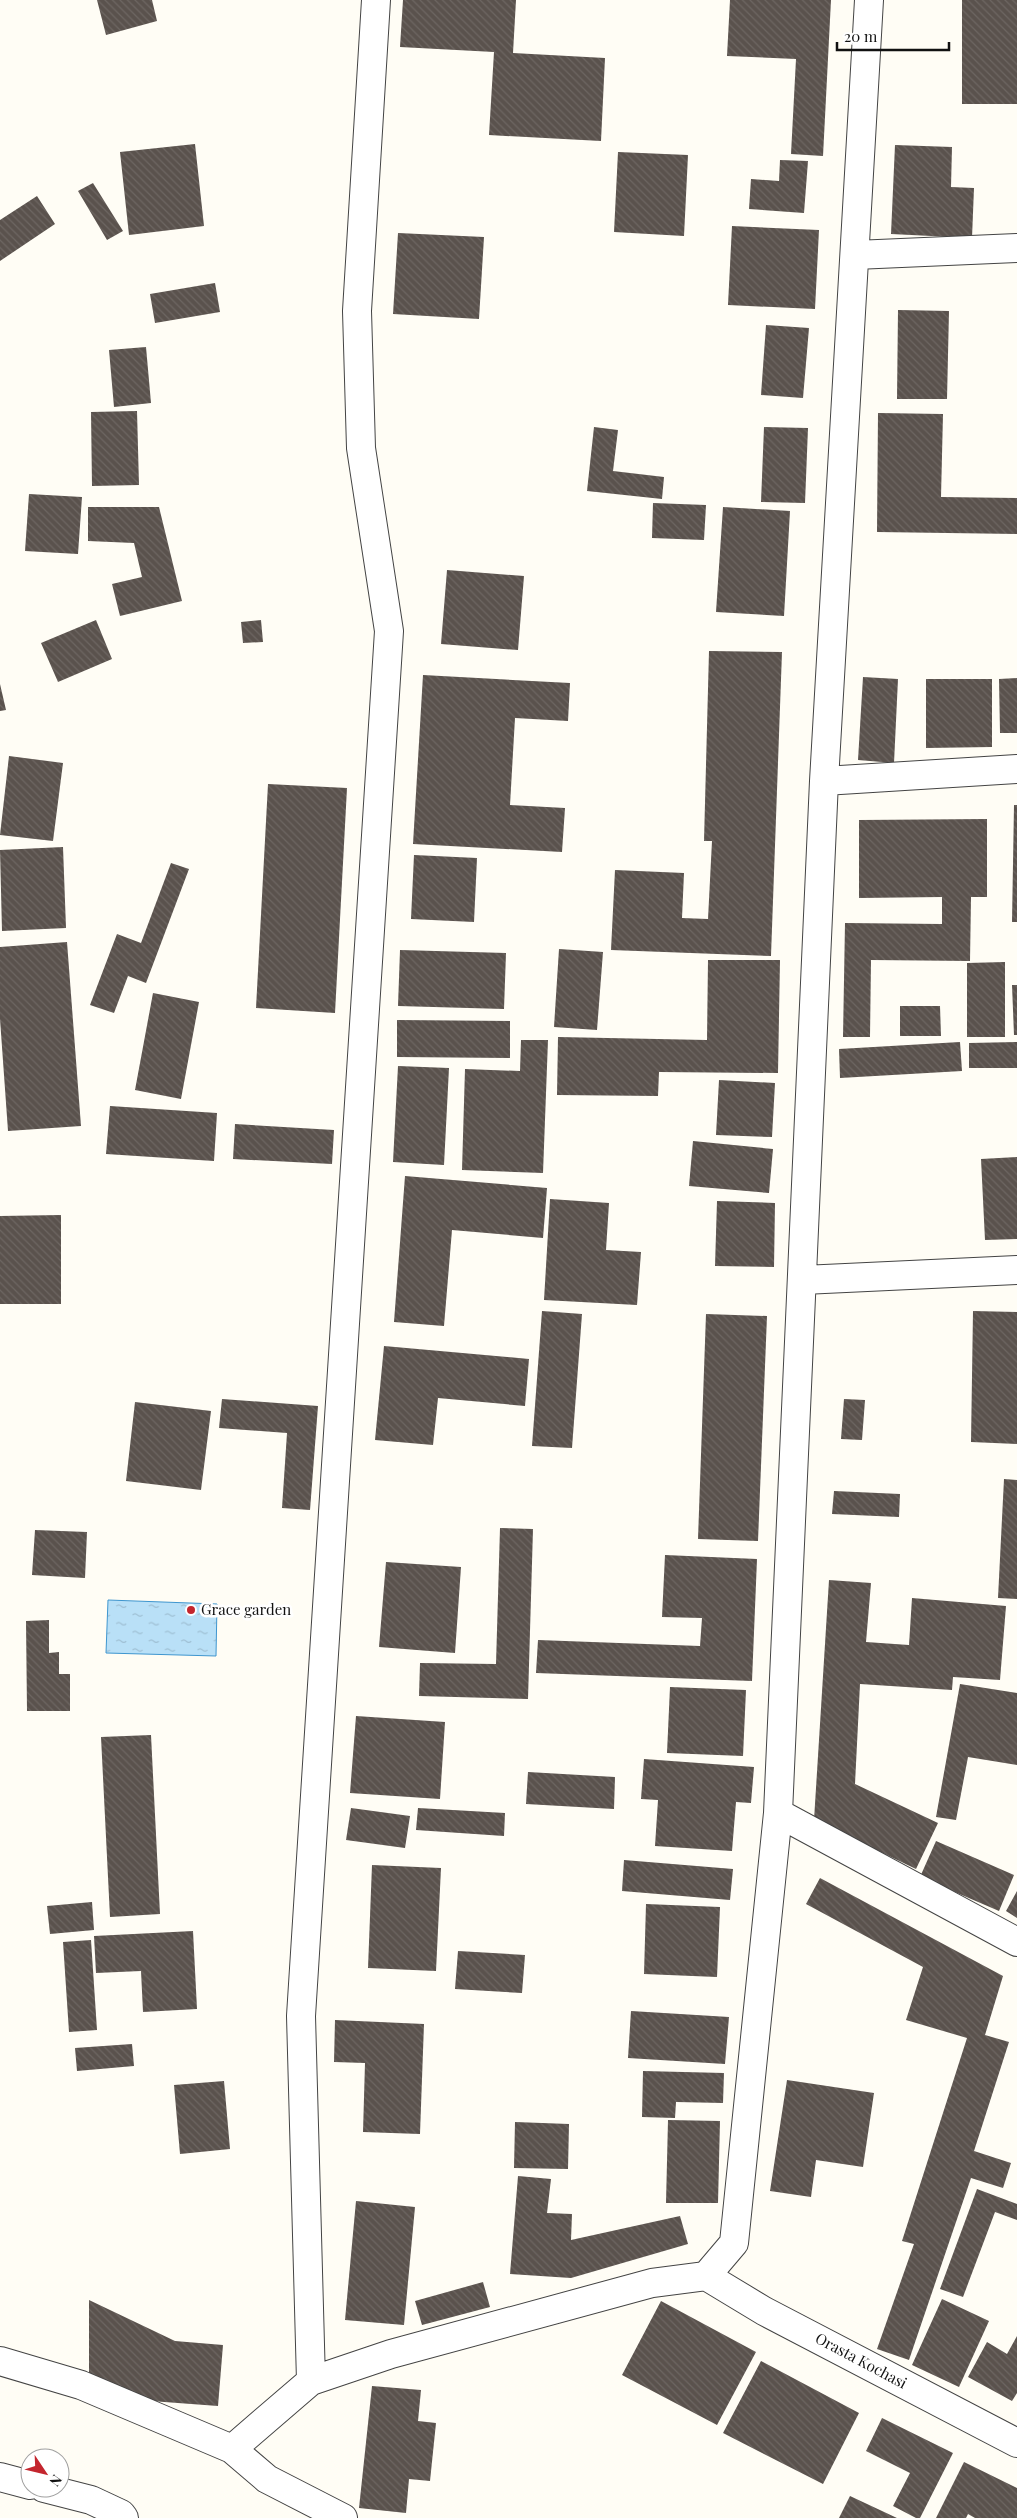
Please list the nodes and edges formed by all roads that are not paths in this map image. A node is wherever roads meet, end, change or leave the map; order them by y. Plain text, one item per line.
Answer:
1 (376, 0) edge
2 (869, 0) edge
3 (1017, 248) edge
4 (855, 255) junction
5 (1017, 769) edge
6 (824, 781) junction
7 (1017, 1270) edge
8 (803, 1280) junction
9 (778, 1813) junction
10 (1017, 1942) edge
11 (706, 2276) junction
12 (0, 2361) edge
13 (311, 2381) junction
14 (1017, 2443) edge
15 (232, 2449) junction
16 (0, 2477) edge
17 (20, 2482) edge
18 (70, 2495) edge
19 (124, 2518) edge
20 (343, 2518) edge

1 - 13 street
2 - 4 street
3 - 4 street
4 - 6 street
5 - 6 street
6 - 8 street
7 - 8 street
8 - 9 street
9 - 10 street
9 - 11 street
11 - 13 street
11 - 14 street, Orasta Kochasi
12 - 15 street
13 - 15 street
15 - 20 street
16 - 17 street
18 - 19 street

